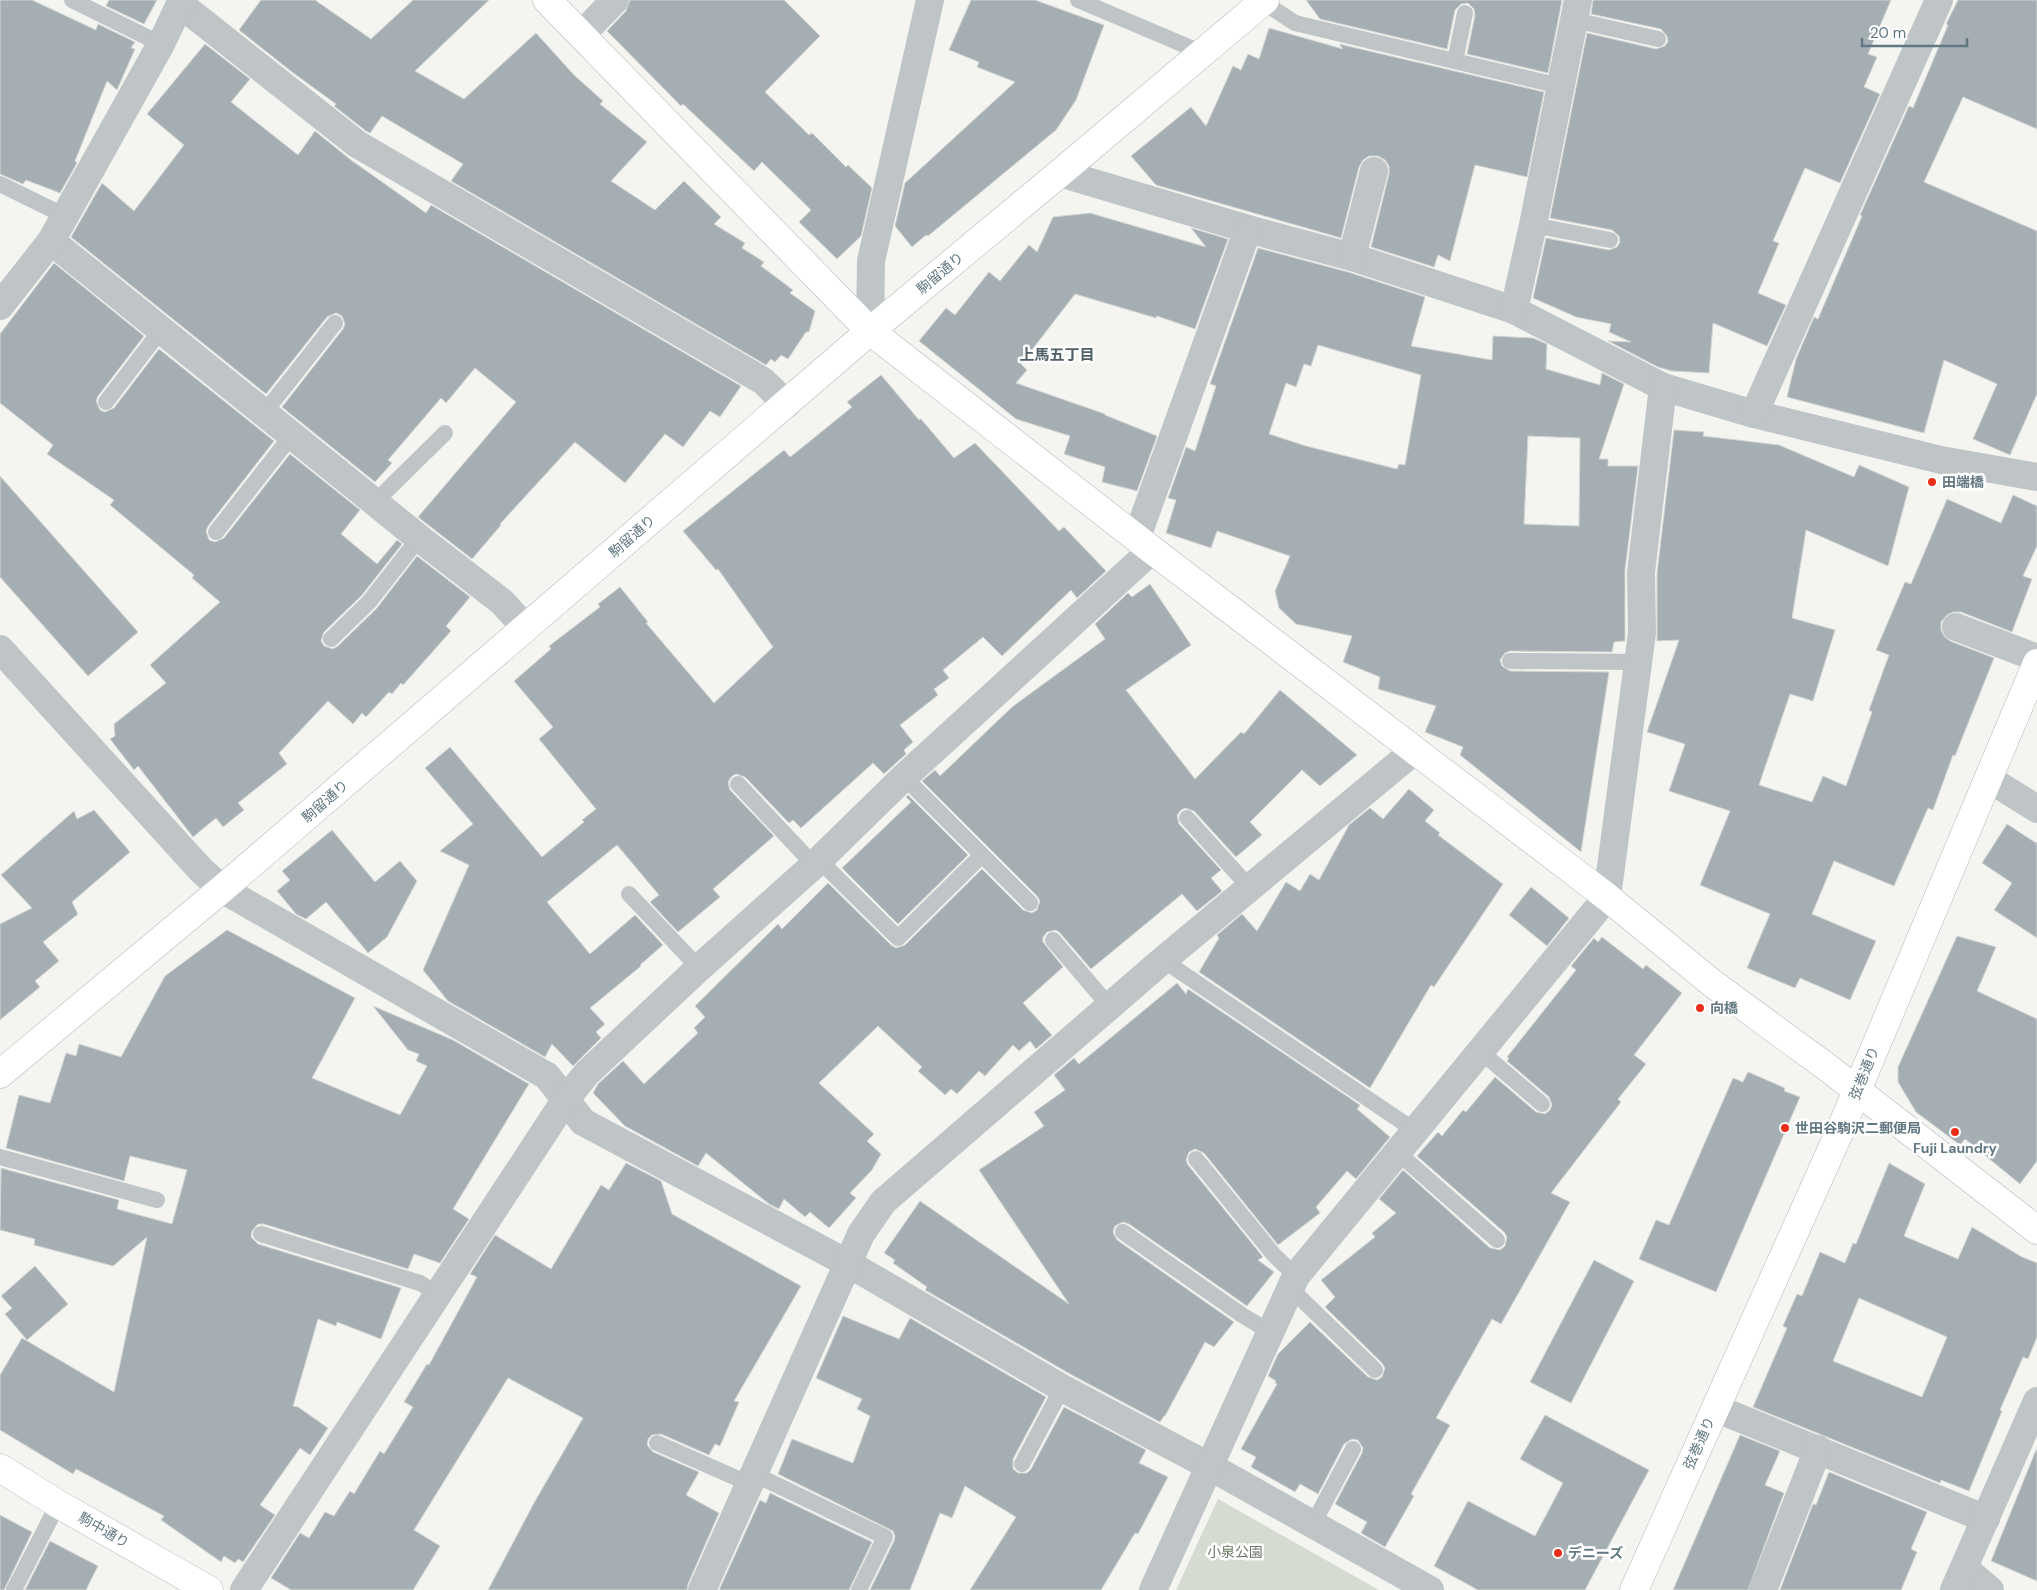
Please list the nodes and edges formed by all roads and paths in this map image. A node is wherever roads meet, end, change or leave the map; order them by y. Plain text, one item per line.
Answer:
1 (72, 0) edge
2 (547, 0) edge
3 (615, 0) edge
4 (930, 0) edge
5 (1078, 0) edge
6 (1939, 0) edge
7 (1264, 1) edge
8 (181, 2) edge
9 (1576, 10) edge
10 (1465, 13) dead end
11 (582, 34) junction
12 (1658, 39) dead end
13 (161, 44) junction
14 (1204, 53) junction
15 (1455, 61) junction
16 (1560, 86) junction
17 (1374, 171) dead end
18 (1060, 173) junction
19 (0, 184) edge
20 (65, 216) junction
21 (1533, 225) junction
22 (1248, 229) junction
23 (1610, 240) dead end
24 (51, 241) junction
25 (1352, 257) junction
26 (0, 306) edge
27 (1514, 310) junction
28 (335, 323) dead end
29 (161, 330) junction
30 (870, 331) junction
31 (1663, 387) junction
32 (106, 402) dead end
33 (786, 404) junction
34 (264, 412) junction
35 (1754, 414) junction
36 (445, 433) dead end
37 (292, 435) junction
38 (2037, 477) edge
39 (375, 502) junction
40 (216, 532) dead end
41 (419, 538) junction
42 (1144, 544) junction
43 (1956, 627) dead end
44 (526, 628) junction
45 (331, 639) dead end
46 (2, 654) edge
47 (2037, 658) edge
48 (1510, 661) dead end
49 (1638, 662) junction
50 (2037, 663) edge
51 (1414, 750) junction
52 (904, 777) junction
53 (1989, 779) junction
54 (738, 784) dead end
55 (2037, 809) edge
56 (1186, 818) dead end
57 (981, 856) junction
58 (817, 862) junction
59 (1250, 888) junction
60 (222, 889) junction
61 (629, 894) dead end
62 (1607, 897) junction
63 (1030, 903) dead end
64 (1053, 940) dead end
65 (1163, 960) junction
66 (699, 968) junction
67 (1110, 1006) junction
68 (1480, 1051) junction
69 (0, 1074) edge
70 (1857, 1090) junction
71 (566, 1099) junction
72 (1542, 1104) dead end
73 (1414, 1130) junction
74 (1397, 1152) junction
75 (0, 1157) edge
76 (1196, 1159) dead end
77 (157, 1200) dead end
78 (2037, 1230) edge
79 (1123, 1232) dead end
80 (261, 1234) dead end
81 (1497, 1240) dead end
82 (849, 1264) junction
83 (1293, 1282) junction
84 (438, 1294) junction
85 (1270, 1332) junction
86 (1375, 1370) dead end
87 (1062, 1388) junction
88 (2037, 1402) edge
89 (1715, 1408) junction
90 (657, 1442) dead end
91 (1354, 1449) dead end
92 (1818, 1449) junction
93 (1022, 1464) dead end
94 (1209, 1466) junction
95 (0, 1468) edge
96 (752, 1479) junction
97 (58, 1504) junction
98 (1986, 1519) junction
99 (1313, 1524) junction
100 (1959, 1579) edge
101 (14, 1590) edge
102 (209, 1590) edge
103 (244, 1590) edge
104 (702, 1590) edge
105 (859, 1590) edge
106 (1153, 1590) edge
107 (1430, 1590) edge
108 (1634, 1590) edge
109 (1763, 1590) edge
110 (1990, 1590) edge

1 - 13 lane
2 - 11 street
3 - 11 street
4 - 30 street
5 - 14 lane
6 - 35 street
7 - 14 street, 駒留通り
7 - 15 lane
8 - 13 street
8 - 33 street
9 - 12 lane
9 - 16 street
10 - 15 lane
11 - 30 street
13 - 20 street
14 - 18 street, 駒留通り
15 - 16 lane
16 - 21 street
17 - 25 street
18 - 22 street
18 - 30 street, 駒留通り
19 - 20 lane
20 - 24 street
21 - 23 lane
21 - 27 street
22 - 25 street
22 - 42 street
24 - 26 street
24 - 29 street
25 - 27 street
27 - 31 street
28 - 34 lane
29 - 32 lane
29 - 34 street
30 - 33 street, 駒留通り
30 - 42 street
31 - 35 street
31 - 49 street
33 - 44 street, 駒留通り
34 - 37 street
35 - 38 street
36 - 39 lane
37 - 39 street
37 - 40 lane
39 - 41 street
41 - 44 street
41 - 45 lane
42 - 51 street
42 - 52 street
43 - 47 street
44 - 60 street, 駒留通り
46 - 60 street
48 - 49 lane
49 - 62 street
50 - 53 street, 弦巻通り
51 - 59 street
51 - 62 street
52 - 57 lane
52 - 58 street
53 - 55 street
53 - 70 street, 弦巻通り
54 - 58 lane
56 - 59 lane
57 - 58 lane
57 - 63 lane
58 - 66 street
59 - 65 street
60 - 69 street, 駒留通り
60 - 71 street
61 - 66 lane
62 - 68 street
62 - 70 street
64 - 67 lane
65 - 67 street
65 - 73 lane
66 - 71 street
67 - 82 street
68 - 72 lane
68 - 73 street
70 - 78 street
70 - 89 street, 弦巻通り
71 - 82 street
71 - 84 street
73 - 74 street
74 - 81 lane
74 - 83 street
75 - 77 lane
76 - 83 lane
79 - 85 lane
80 - 84 lane
82 - 87 street
82 - 96 street
83 - 85 street
83 - 86 lane
84 - 103 street
85 - 94 street
87 - 93 lane
87 - 94 street
88 - 98 street
89 - 92 street
89 - 108 street, 弦巻通り
90 - 96 lane
91 - 99 lane
92 - 98 street
92 - 109 street
94 - 99 street
94 - 106 street
95 - 97 street, 駒中通り
96 - 104 street
96 - 105 lane
97 - 101 lane
97 - 102 street, 駒中通り
98 - 100 street
99 - 107 street
100 - 110 street

